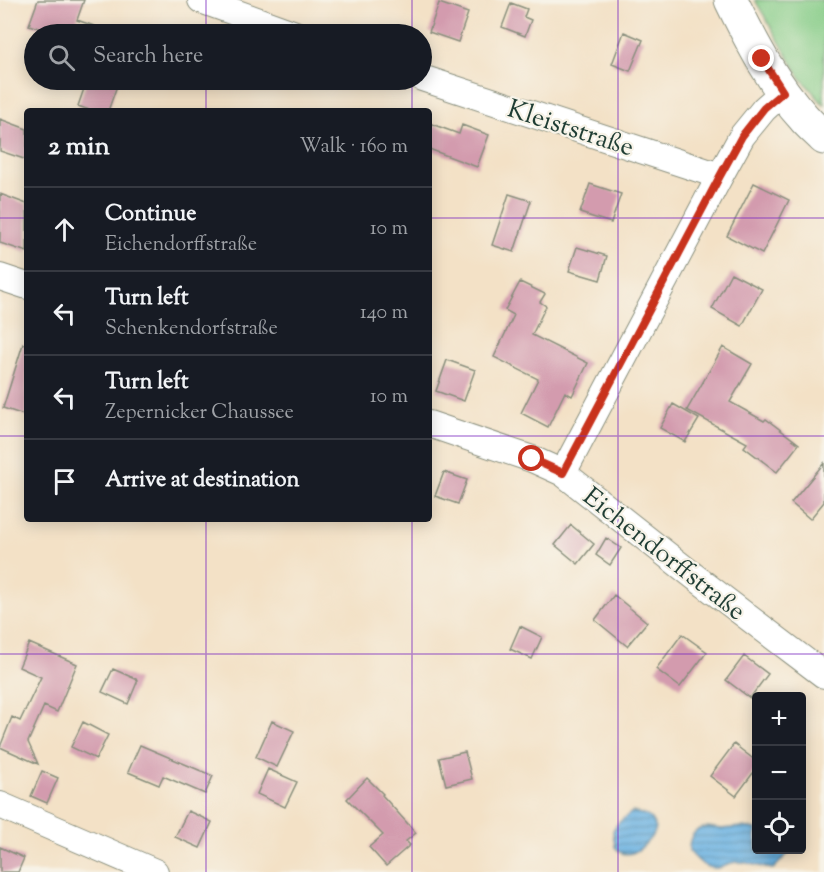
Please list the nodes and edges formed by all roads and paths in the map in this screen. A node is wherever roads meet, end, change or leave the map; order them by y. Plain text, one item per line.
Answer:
1 (201, 0) edge
2 (731, 0) edge
3 (267, 24) edge
4 (432, 81) edge
5 (783, 92) junction
6 (824, 138) edge
7 (720, 176) junction
8 (0, 277) edge
9 (24, 285) edge
10 (432, 425) edge
11 (563, 473) junction
12 (824, 675) edge
13 (0, 805) edge
14 (155, 872) edge

1 - 3 street
2 - 5 main road
4 - 7 street, Kleiststraße
5 - 6 main road
5 - 7 street
7 - 11 street
8 - 9 street
10 - 11 street, Eichendorffstraße
11 - 12 street, Eichendorffstraße
13 - 14 street

